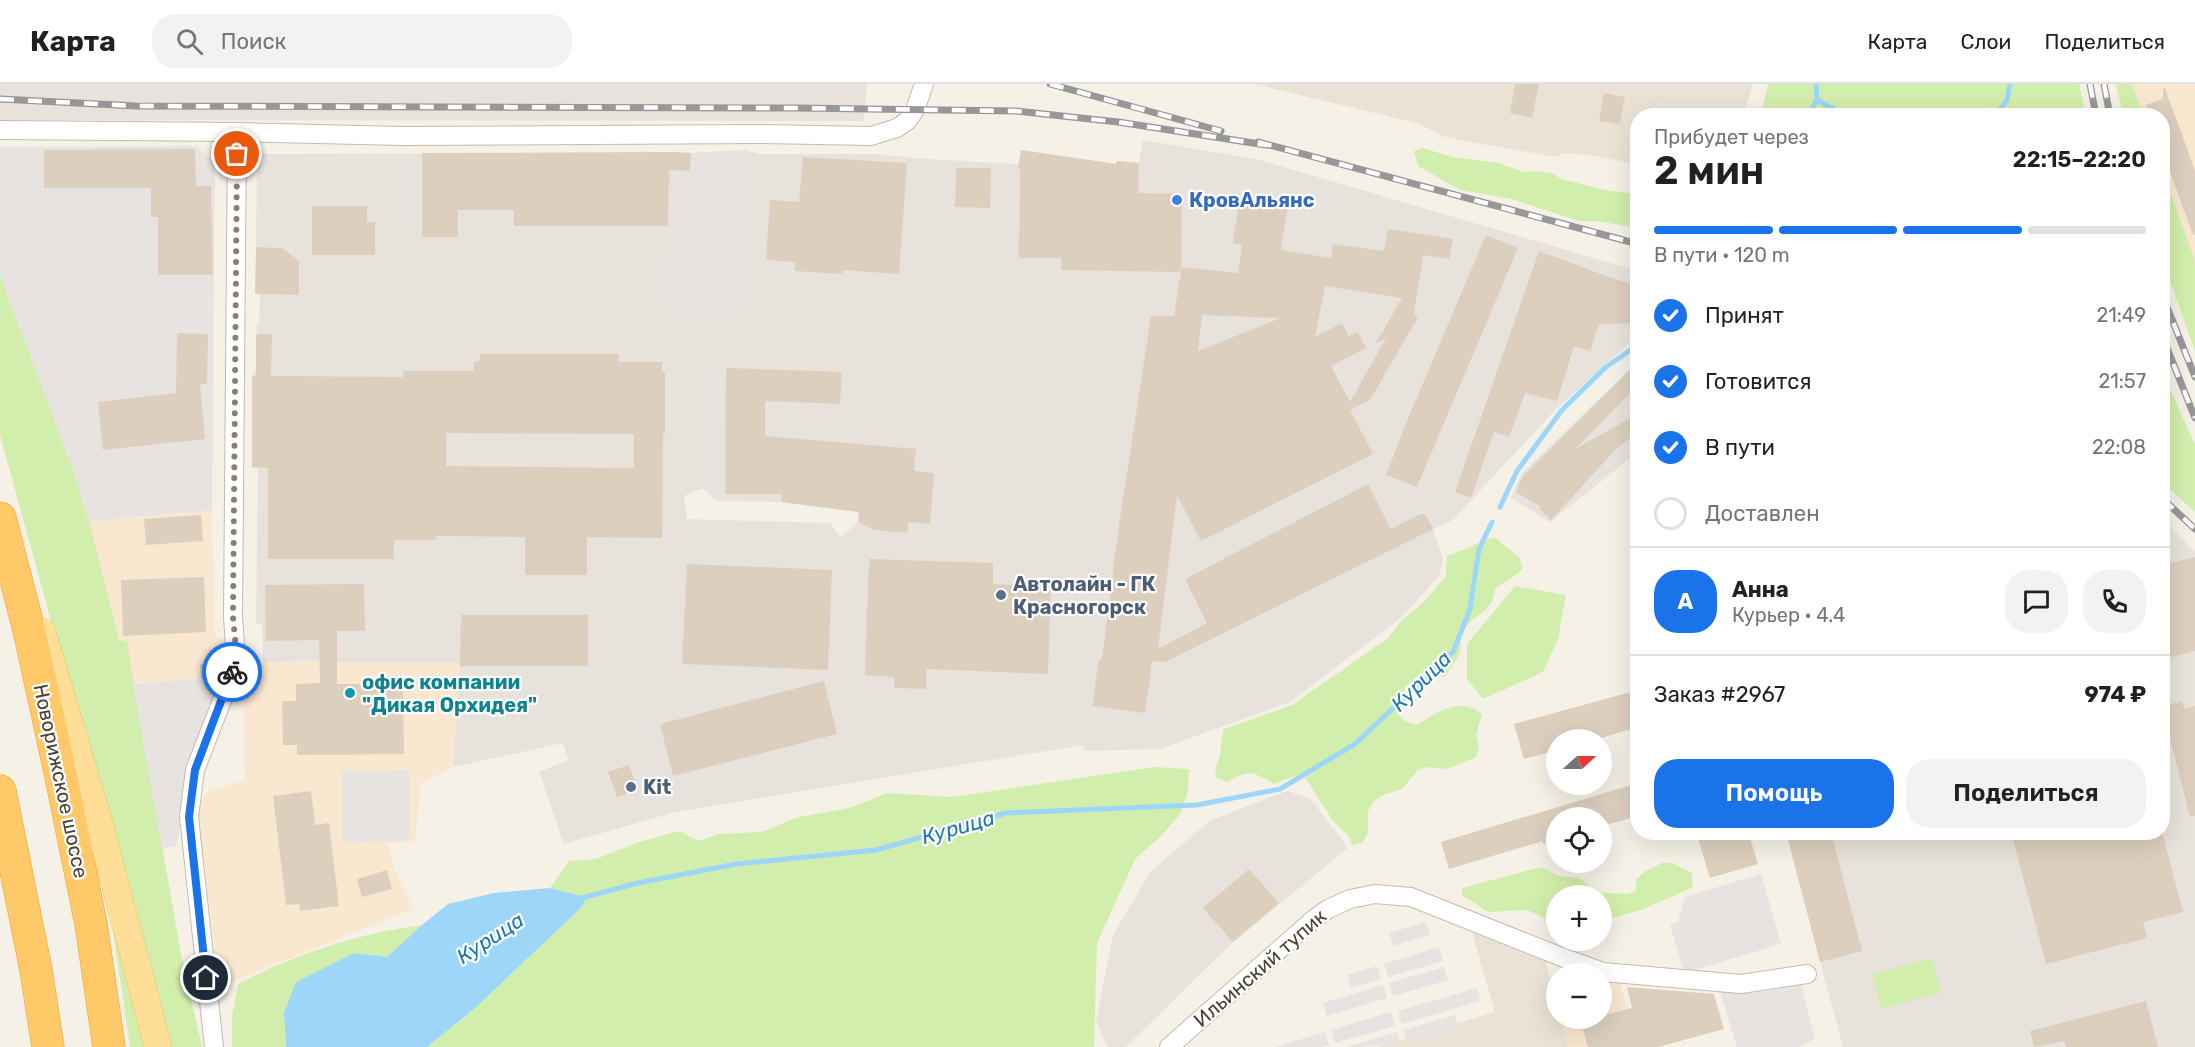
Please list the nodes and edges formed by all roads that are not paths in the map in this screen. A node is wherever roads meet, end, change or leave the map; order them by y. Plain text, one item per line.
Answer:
1 (924, 84) edge
2 (0, 130) edge
3 (237, 132) junction
4 (0, 508) edge
5 (0, 518) edge
6 (0, 791) edge
7 (1807, 974) dead end
8 (48, 1047) edge
9 (109, 1047) edge
10 (158, 1047) edge
11 (214, 1047) edge
12 (1169, 1047) edge

1 - 3 street
2 - 3 street
3 - 11 street
4 - 10 main road
5 - 9 highway, Новорижское шоссе
6 - 8 highway
7 - 12 street, Ильинский тупик

